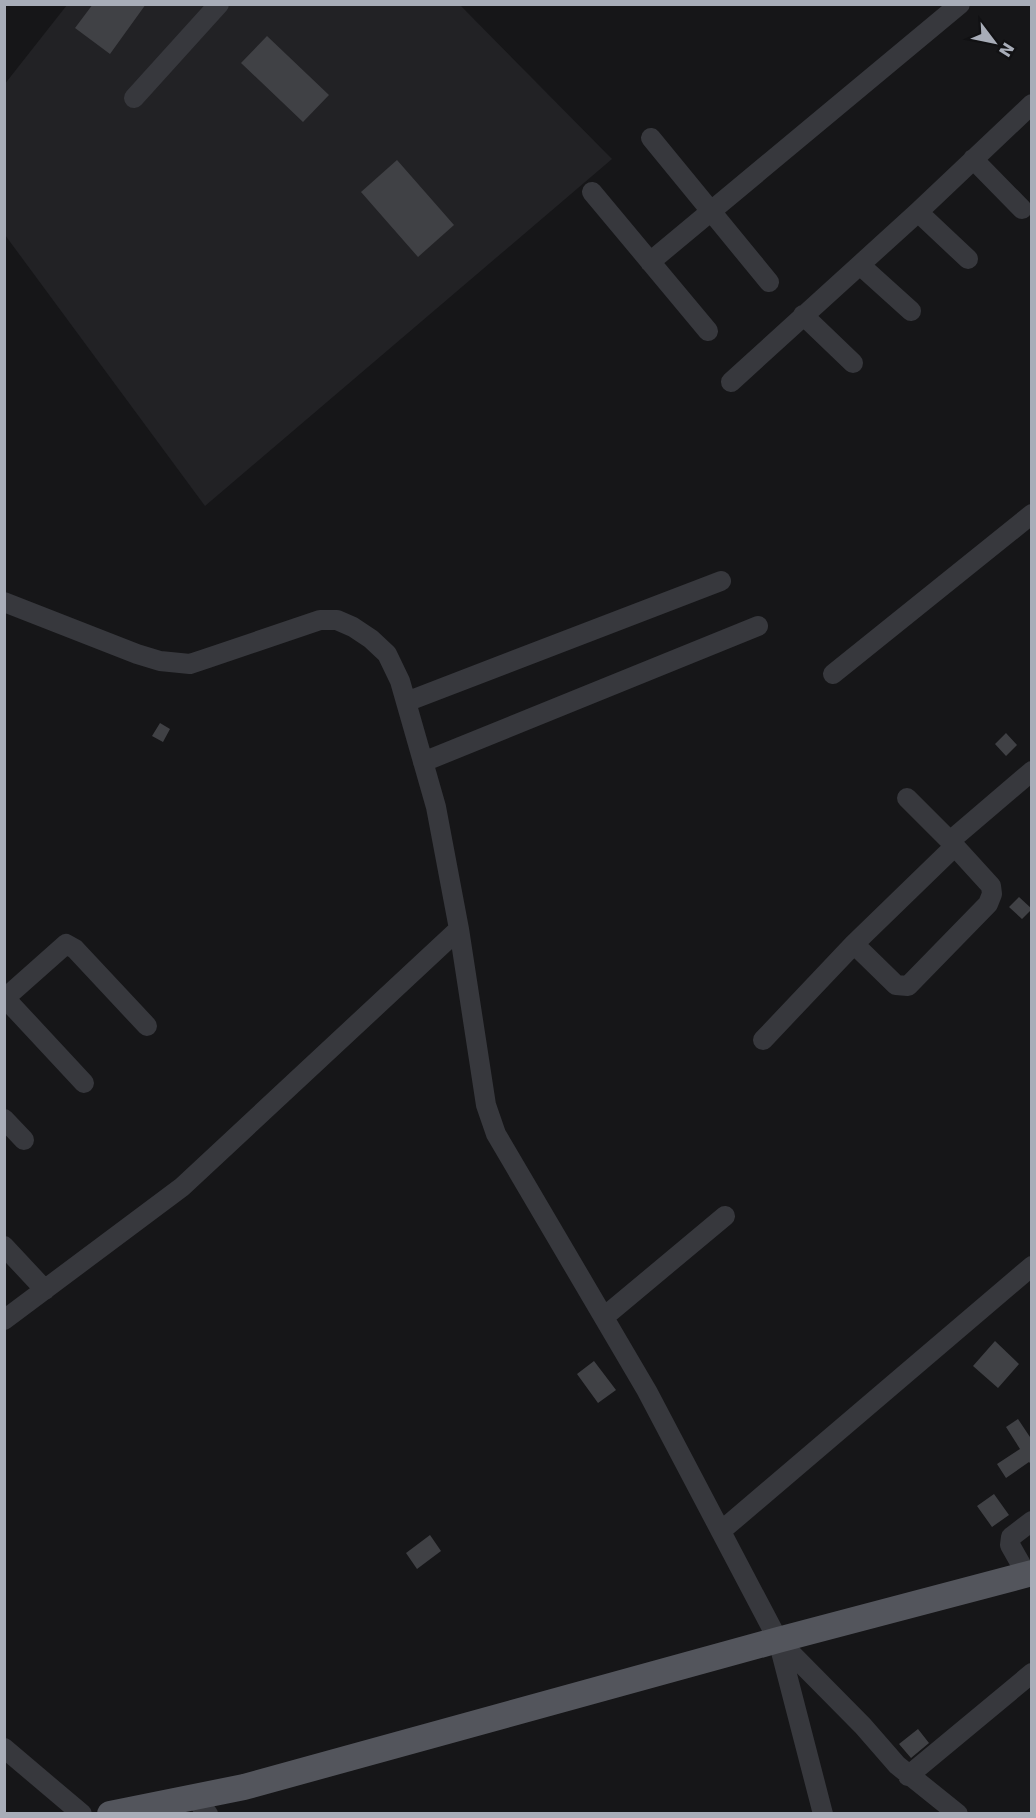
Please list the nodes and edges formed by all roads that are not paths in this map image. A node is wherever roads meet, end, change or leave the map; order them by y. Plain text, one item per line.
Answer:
1 (219, 4) edge
2 (960, 4) edge
3 (134, 98) dead end
4 (1031, 106) edge
5 (651, 138) dead end
6 (973, 159) junction
7 (592, 192) dead end
8 (1022, 209) dead end
9 (711, 211) junction
10 (918, 212) junction
11 (968, 259) dead end
12 (650, 262) junction
13 (860, 265) junction
14 (769, 282) dead end
15 (910, 311) dead end
16 (803, 315) junction
17 (708, 331) dead end
18 (853, 363) dead end
19 (731, 382) dead end
20 (1032, 514) edge
21 (721, 581) dead end
22 (4, 602) edge
23 (758, 627) dead end
24 (832, 674) dead end
25 (406, 702) junction
26 (423, 762) junction
27 (1032, 771) edge
28 (907, 798) dead end
29 (952, 844) junction
30 (459, 929) junction
31 (854, 944) junction
32 (5, 998) edge
33 (147, 1026) dead end
34 (763, 1040) dead end
35 (84, 1083) dead end
36 (4, 1119) edge
37 (24, 1140) dead end
38 (724, 1216) dead end
39 (4, 1246) edge
40 (1032, 1266) edge
41 (45, 1290) junction
42 (604, 1317) junction
43 (4, 1320) edge
44 (1032, 1521) edge
45 (721, 1532) junction
46 (1029, 1574) edge
47 (778, 1640) junction
48 (1032, 1672) edge
49 (4, 1748) edge
50 (908, 1776) junction
51 (201, 1805) edge
52 (82, 1814) edge
53 (110, 1814) edge
54 (823, 1814) edge
55 (958, 1814) edge

1 - 3 street
2 - 9 street
4 - 6 street
5 - 9 street
6 - 8 street
6 - 10 street
7 - 12 street
9 - 12 street
9 - 14 street
10 - 11 street
10 - 13 street
12 - 17 street
13 - 15 street
13 - 16 street
16 - 18 street
16 - 19 street
20 - 24 street
21 - 25 street
22 - 25 street
23 - 26 street
25 - 26 street
26 - 30 street
27 - 29 street
28 - 29 street
29 - 31 street
29 - 31 street
30 - 41 street
30 - 42 street
31 - 34 street
32 - 33 street
32 - 35 street
36 - 37 street
38 - 42 street
39 - 41 street
40 - 45 street
41 - 43 street
42 - 45 street
44 - 46 street
45 - 47 street
46 - 47 main road
47 - 50 street
47 - 51 main road
47 - 54 street
48 - 50 street
49 - 52 street
50 - 55 street
51 - 53 main road

